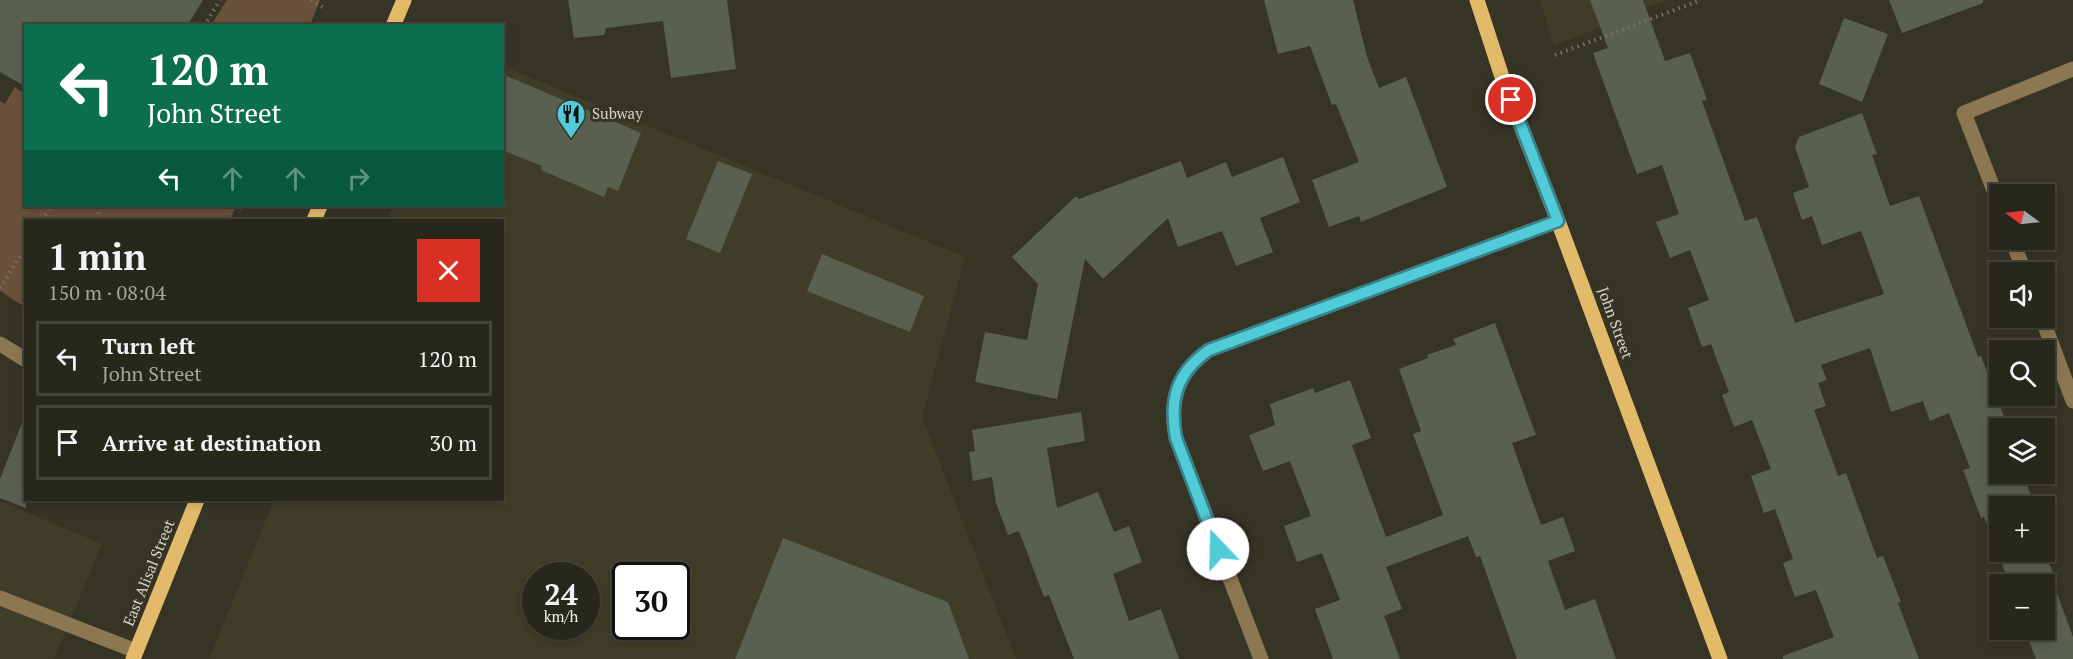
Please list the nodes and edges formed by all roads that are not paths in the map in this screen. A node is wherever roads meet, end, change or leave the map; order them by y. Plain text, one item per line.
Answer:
1 (404, 0) edge
2 (1477, 0) edge
3 (394, 24) edge
4 (2073, 69) edge
5 (1992, 184) edge
6 (1558, 221) junction
7 (2046, 328) edge
8 (0, 344) edge
9 (24, 359) edge
10 (2073, 401) edge
11 (197, 501) edge
12 (0, 598) edge
13 (135, 655) edge
14 (1261, 659) edge
15 (1720, 659) edge

1 - 3 main road
2 - 6 main road, John Street
4 - 5 street
6 - 14 street
6 - 15 main road, John Street
7 - 10 street
8 - 9 street
11 - 13 main road, East Alisal Street
12 - 13 street

